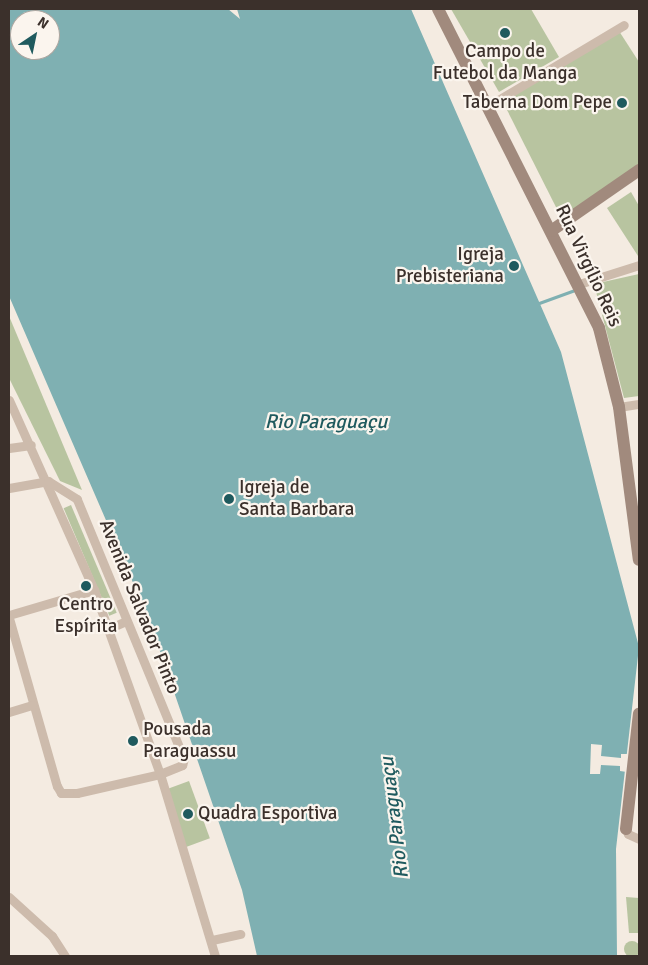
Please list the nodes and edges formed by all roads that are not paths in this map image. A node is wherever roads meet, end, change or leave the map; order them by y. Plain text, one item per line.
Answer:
1 (438, 9) edge
2 (624, 25) dead end
3 (488, 106) junction
4 (639, 170) edge
5 (551, 231) junction
6 (639, 265) edge
7 (579, 284) junction
8 (9, 400) edge
9 (639, 404) edge
10 (619, 407) junction
11 (31, 445) junction
12 (9, 448) edge
13 (48, 481) junction
14 (9, 488) edge
15 (639, 560) edge
16 (94, 590) junction
17 (9, 617) edge
18 (126, 621) junction
19 (108, 629) junction
20 (32, 705) junction
21 (9, 712) edge
22 (639, 714) edge
23 (637, 762) edge
24 (160, 774) junction
25 (626, 829) joint
26 (639, 839) edge
27 (9, 896) edge
28 (240, 934) dead end
29 (212, 940) junction
30 (65, 956) edge
31 (215, 956) edge

1 - 3 street, Rua Virgílio Reis
2 - 3 street
3 - 5 street, Rua Virgílio Reis
4 - 5 street
5 - 7 street, Rua Virgílio Reis
6 - 7 street
7 - 10 street, Rua Virgílio Reis
8 - 11 street, Avenida Salvador Pinto
9 - 10 street
10 - 15 street, Rua Virgílio Reis
11 - 12 street
11 - 13 street, Avenida Salvador Pinto
13 - 14 street
13 - 16 street, Avenida Salvador Pinto
13 - 18 street, Avenida Salvador Pinto
16 - 17 street
16 - 19 street, Avenida Salvador Pinto
17 - 20 street
18 - 19 street
18 - 24 street, Avenida Salvador Pinto
19 - 24 street, Avenida Salvador Pinto
20 - 21 street
20 - 24 street
22 - 23 street
23 - 25 street
24 - 29 street, Avenida Salvador Pinto
25 - 26 street
27 - 30 street
28 - 29 street
29 - 31 street, Avenida Salvador Pinto

